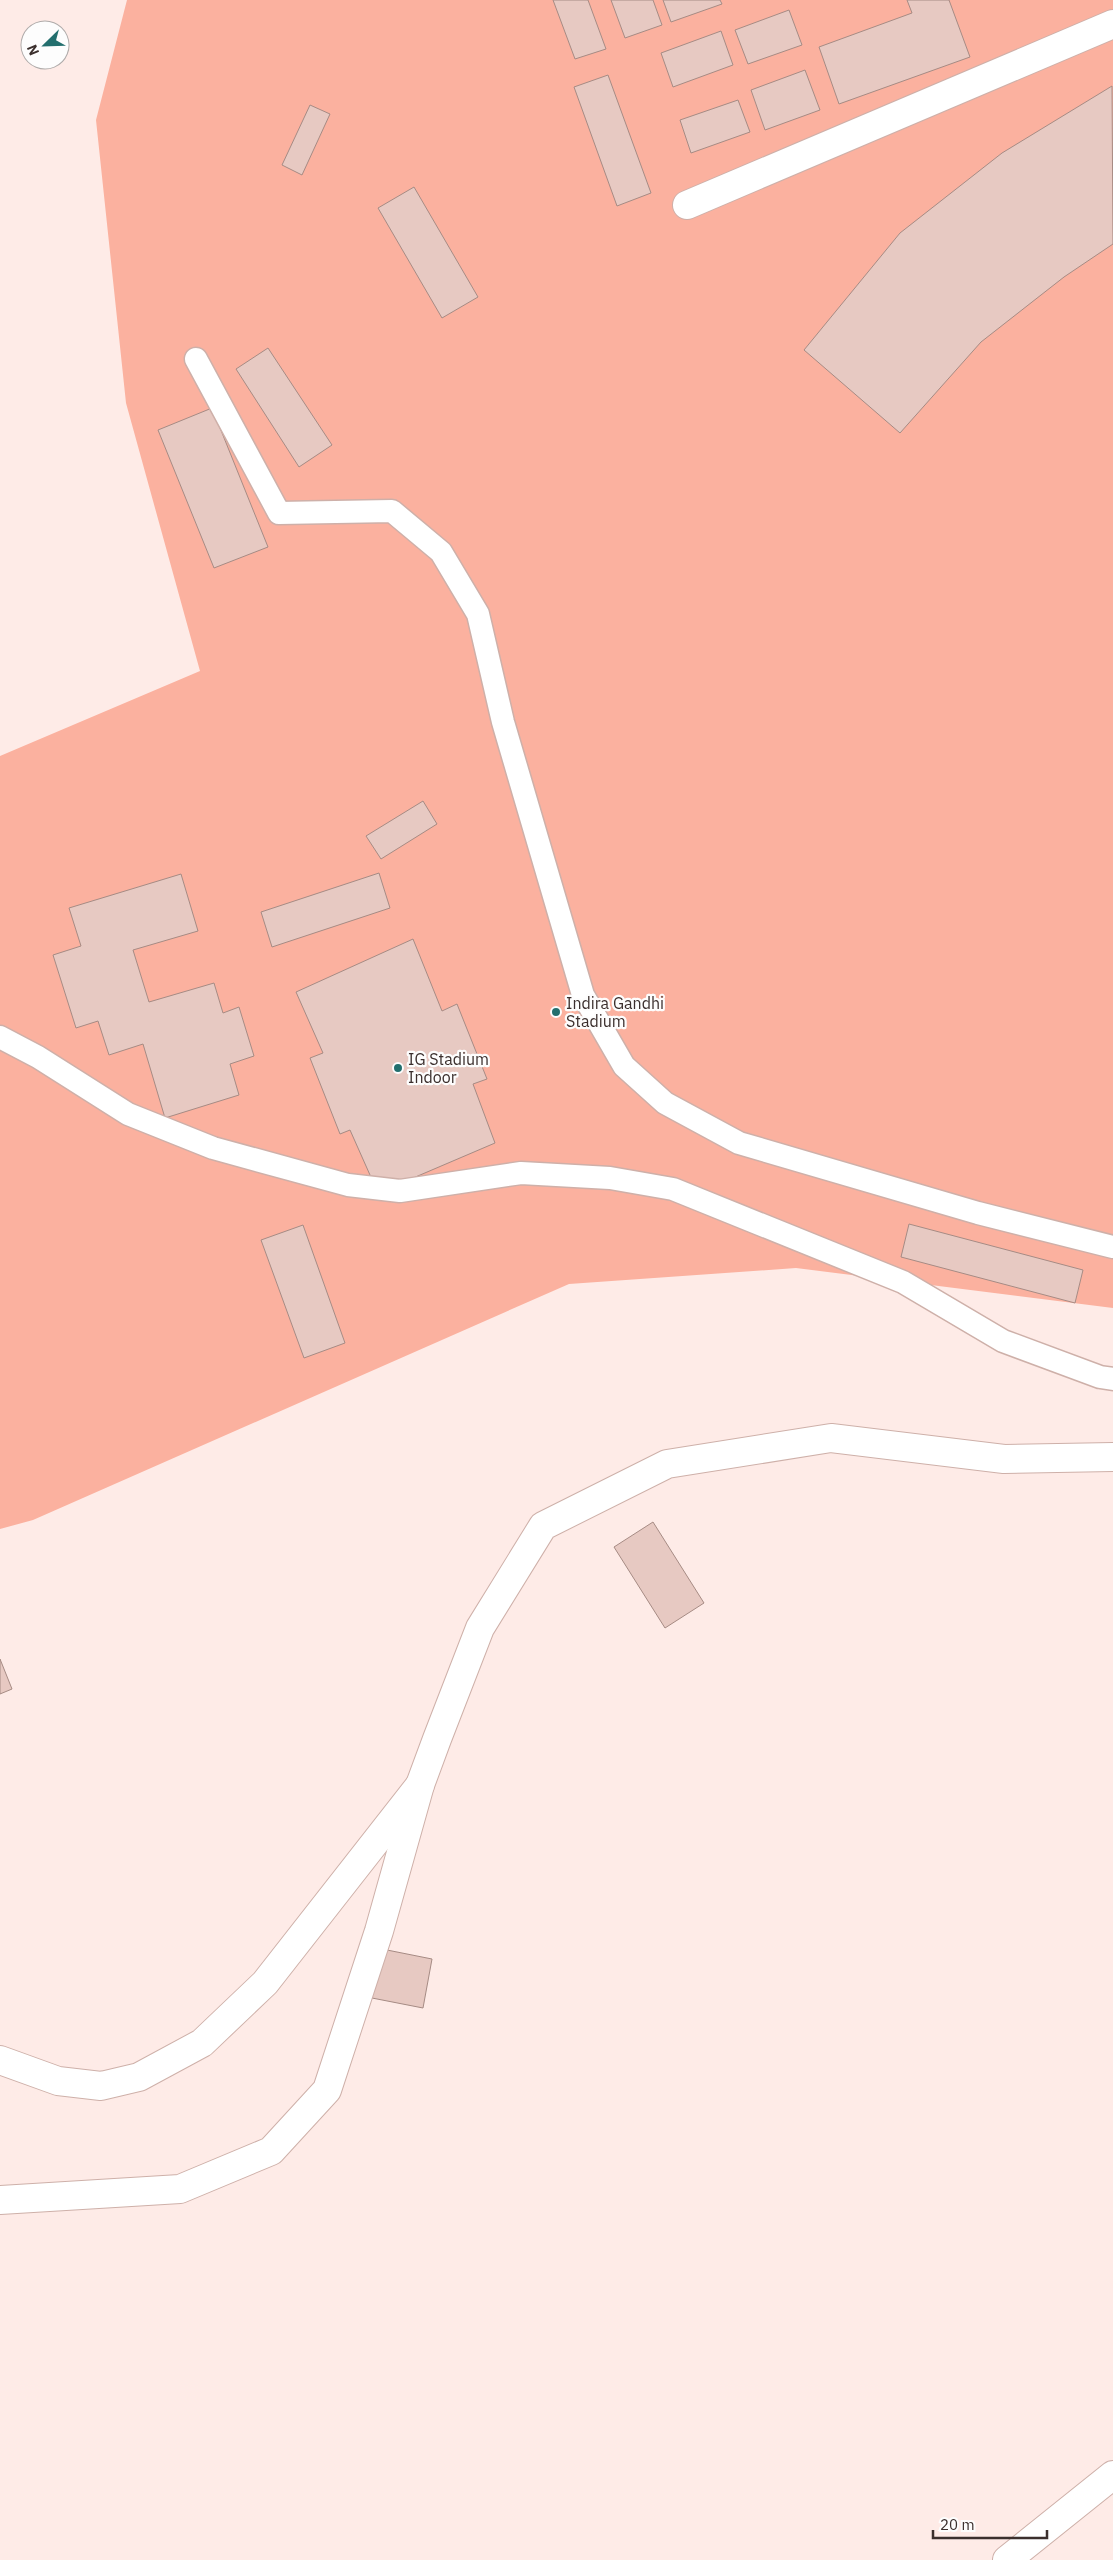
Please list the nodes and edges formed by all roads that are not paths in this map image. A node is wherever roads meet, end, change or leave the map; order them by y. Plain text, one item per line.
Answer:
1 (1113, 24) edge
2 (687, 205) dead end
3 (196, 359) dead end
4 (0, 1037) edge
5 (1113, 1247) edge
6 (1113, 1378) edge
7 (1113, 1457) edge
8 (420, 1785) junction
9 (0, 2060) edge
10 (0, 2200) edge
11 (1113, 2476) edge
12 (1007, 2560) edge

1 - 2 main road
3 - 5 lane
4 - 6 lane
7 - 8 main road
8 - 9 main road
8 - 10 main road
11 - 12 main road

